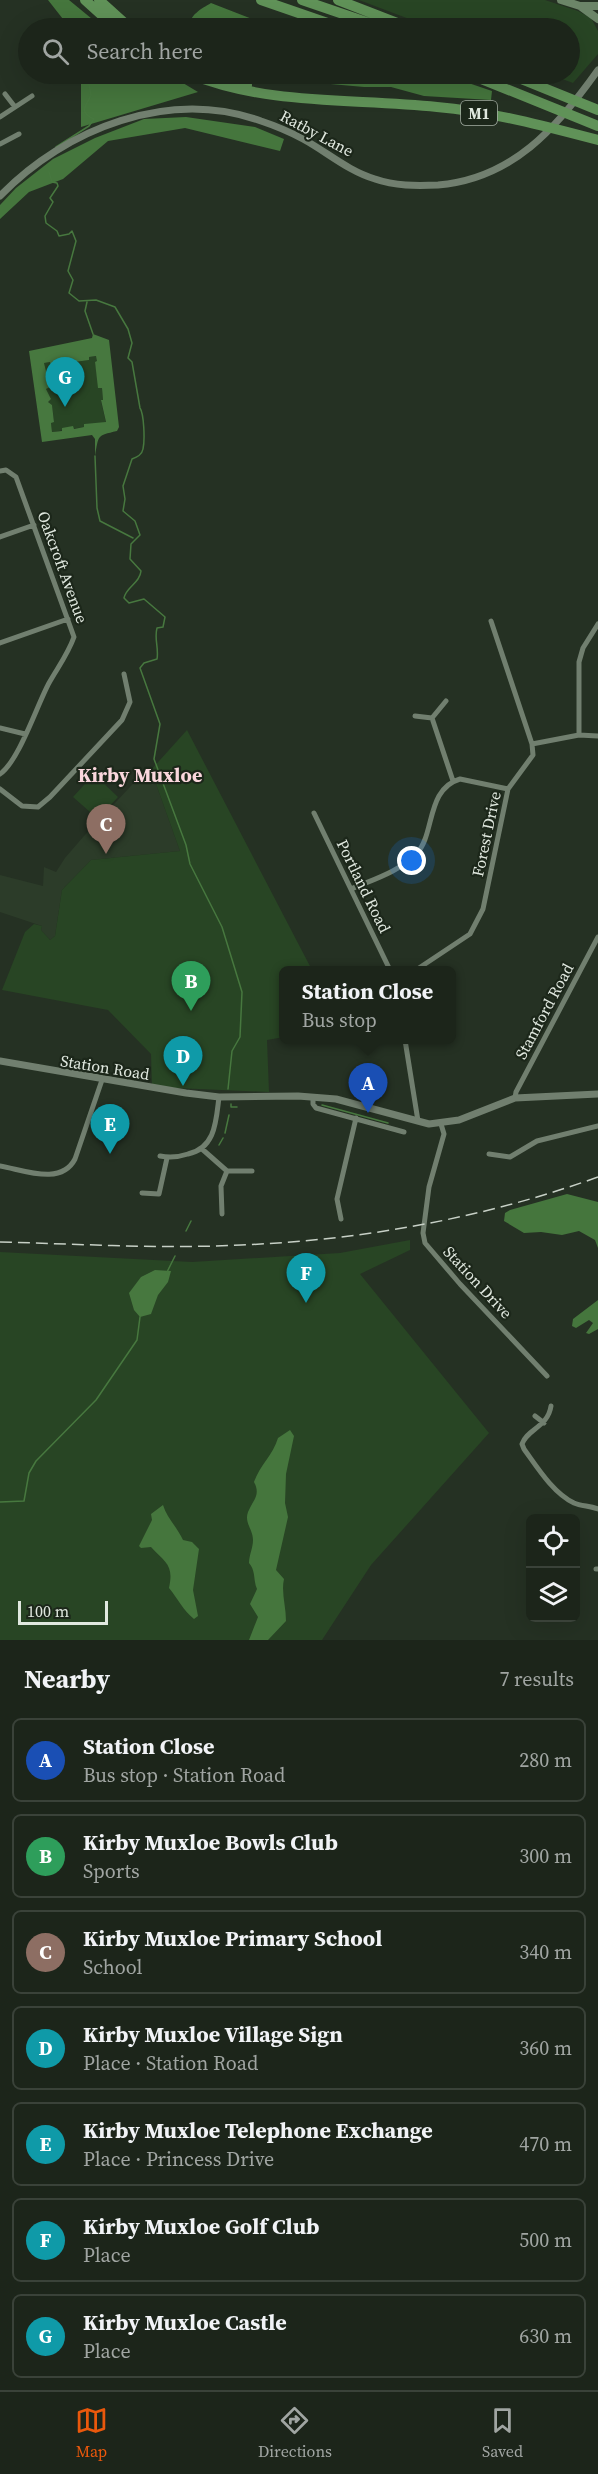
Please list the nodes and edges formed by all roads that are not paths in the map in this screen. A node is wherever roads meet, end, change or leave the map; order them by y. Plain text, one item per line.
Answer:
1 (85, 0) edge
2 (99, 0) edge
3 (261, 0) edge
4 (302, 0) edge
5 (338, 0) edge
6 (561, 0) edge
7 (580, 6) junction
8 (598, 6) edge
9 (105, 18) edge
10 (119, 18) edge
11 (313, 18) edge
12 (355, 18) edge
13 (384, 18) edge
14 (598, 19) edge
15 (597, 72) edge
16 (221, 84) edge
17 (247, 84) edge
18 (494, 84) edge
19 (534, 84) edge
20 (5, 94) dead end
21 (32, 96) dead end
22 (297, 98) junction
23 (15, 107) junction
24 (598, 110) edge
25 (0, 117) edge
26 (598, 126) edge
27 (19, 134) dead end
28 (598, 140) edge
29 (0, 144) edge
30 (0, 196) edge
31 (0, 471) edge
32 (34, 525) junction
33 (0, 537) edge
34 (68, 619) junction
35 (491, 621) dead end
36 (598, 624) edge
37 (0, 643) edge
38 (124, 674) dead end
39 (446, 701) dead end
40 (415, 716) dead end
41 (432, 718) junction
42 (0, 728) edge
43 (25, 734) junction
44 (579, 735) junction
45 (598, 736) edge
46 (532, 744) junction
47 (0, 774) edge
48 (453, 781) junction
49 (0, 789) edge
50 (508, 789) junction
51 (314, 813) dead end
52 (351, 889) junction
53 (598, 937) edge
54 (388, 966) edge
55 (422, 966) edge
56 (406, 1044) edge
57 (0, 1061) edge
58 (102, 1080) junction
59 (598, 1094) edge
60 (219, 1097) junction
61 (313, 1097) junction
62 (515, 1098) junction
63 (356, 1118) junction
64 (418, 1121) junction
65 (441, 1124) junction
66 (598, 1126) edge
67 (404, 1132) dead end
68 (202, 1149) junction
69 (489, 1154) dead end
70 (160, 1156) dead end
71 (167, 1158) junction
72 (0, 1166) edge
73 (226, 1171) junction
74 (252, 1171) dead end
75 (142, 1193) dead end
76 (222, 1214) dead end
77 (341, 1219) dead end
78 (547, 1376) dead end
79 (551, 1406) dead end
80 (535, 1416) dead end
81 (544, 1423) junction
82 (598, 1509) edge

1 - 9 highway
2 - 10 highway
3 - 11 highway
4 - 12 highway
5 - 13 highway
6 - 7 main road
7 - 8 main road
7 - 14 main road
15 - 30 street, Ratby Lane
16 - 22 highway, M1
17 - 22 highway, M1
18 - 26 highway, M1
19 - 24 highway
20 - 23 street
21 - 23 street
22 - 28 highway, M1
23 - 25 street
27 - 29 street
31 - 32 street, Oakcroft Avenue
32 - 33 street
32 - 34 street, Oakcroft Avenue
34 - 37 street
34 - 43 street, Oakcroft Avenue
35 - 46 street
36 - 44 street
38 - 49 street
39 - 41 street
40 - 41 street
41 - 48 street
42 - 43 street
43 - 47 street, Oakcroft Avenue
44 - 45 street
44 - 46 street
46 - 50 street, Forest Drive
48 - 50 street
48 - 52 street
50 - 55 street, Forest Drive
51 - 52 street, Portland Road
52 - 54 street, Portland Road
53 - 62 street, Stamford Road
56 - 64 street
57 - 58 street, Station Road
58 - 60 street, Station Road
58 - 72 street
59 - 62 street, Station Road
60 - 61 street, Station Road
60 - 68 street
61 - 63 street
61 - 64 street, Station Road
62 - 65 street, Station Road
63 - 67 street
63 - 77 street
64 - 65 street, Station Road
65 - 78 street, Station Drive
66 - 69 street
68 - 71 street
68 - 73 street
70 - 71 street
71 - 75 street
73 - 74 street
73 - 76 street
79 - 81 street
80 - 81 street
81 - 82 street

